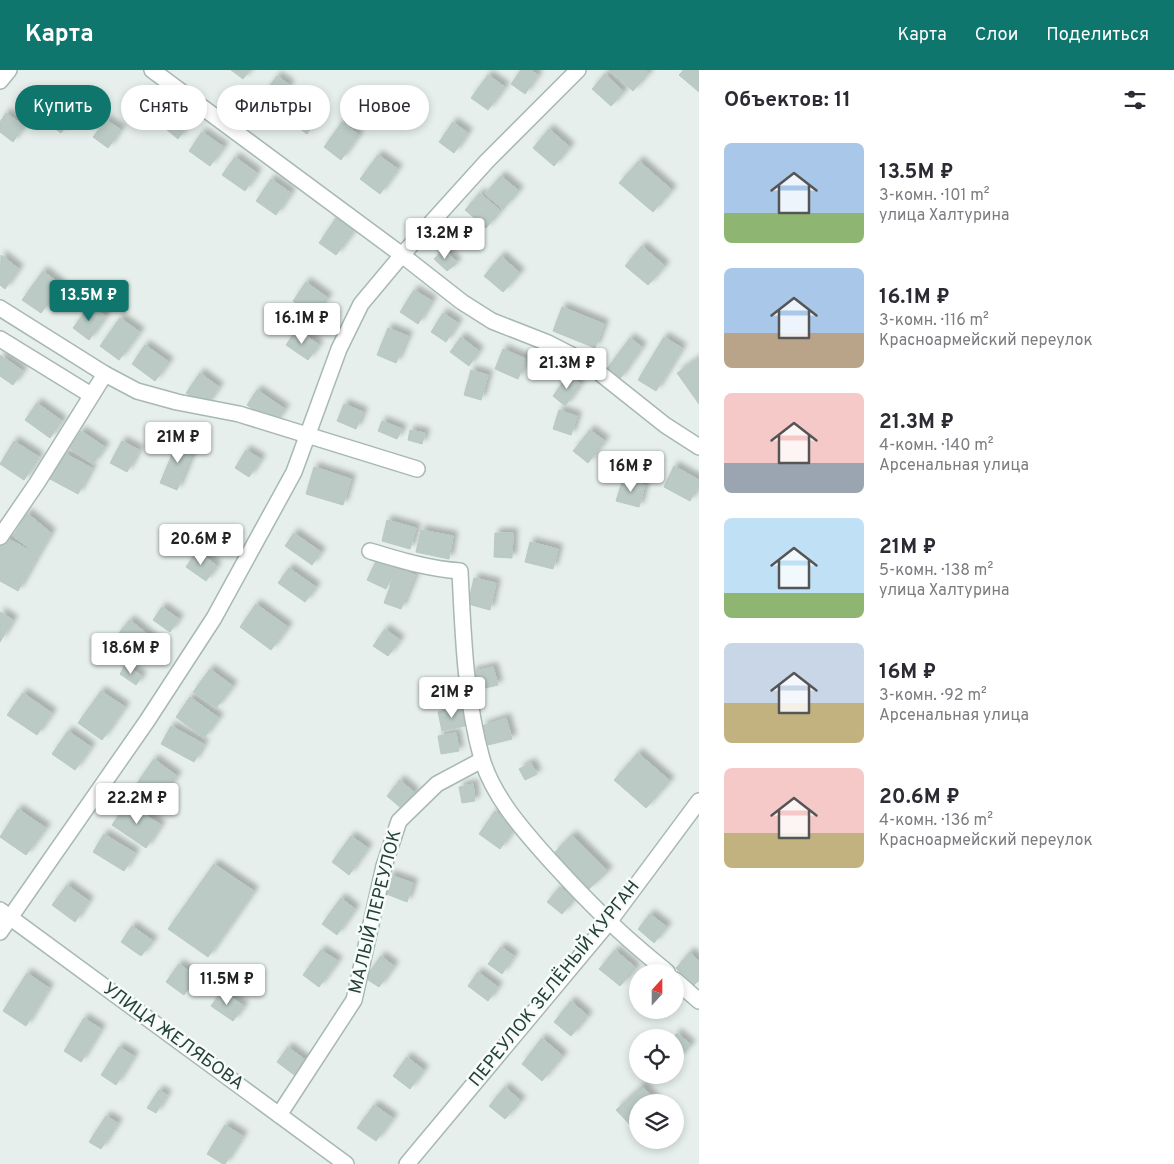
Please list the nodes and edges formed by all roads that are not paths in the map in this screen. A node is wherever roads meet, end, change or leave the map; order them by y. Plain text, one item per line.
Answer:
1 (9, 70) edge
2 (152, 70) edge
3 (578, 70) edge
4 (0, 81) edge
5 (402, 255) junction
6 (0, 308) edge
7 (0, 339) edge
8 (105, 374) junction
9 (92, 395) junction
10 (309, 435) junction
11 (699, 447) edge
12 (417, 469) dead end
13 (0, 536) edge
14 (370, 551) dead end
15 (482, 760) junction
16 (699, 801) edge
17 (5, 914) edge
18 (609, 922) junction
19 (0, 932) edge
20 (658, 964) edge
21 (684, 988) edge
22 (699, 1001) edge
23 (279, 1115) junction
24 (346, 1164) edge
25 (406, 1164) edge

1 - 4 street
2 - 5 street
3 - 5 street
5 - 10 street
5 - 11 street
6 - 8 street
7 - 9 street
8 - 9 street
8 - 10 street
9 - 13 street
10 - 12 street
10 - 17 street
14 - 15 street
15 - 18 street
15 - 23 street, МАЛЫЙ ПЕРЕУЛОК
16 - 18 street, ПЕРЕУЛОК ЗЕЛЁНЫЙ КУРГАН
17 - 19 street
17 - 23 street, УЛИЦА ЖЕЛЯБОВА
18 - 20 street
18 - 25 street, ПЕРЕУЛОК ЗЕЛЁНЫЙ КУРГАН
21 - 22 street
23 - 24 street, УЛИЦА ЖЕЛЯБОВА

